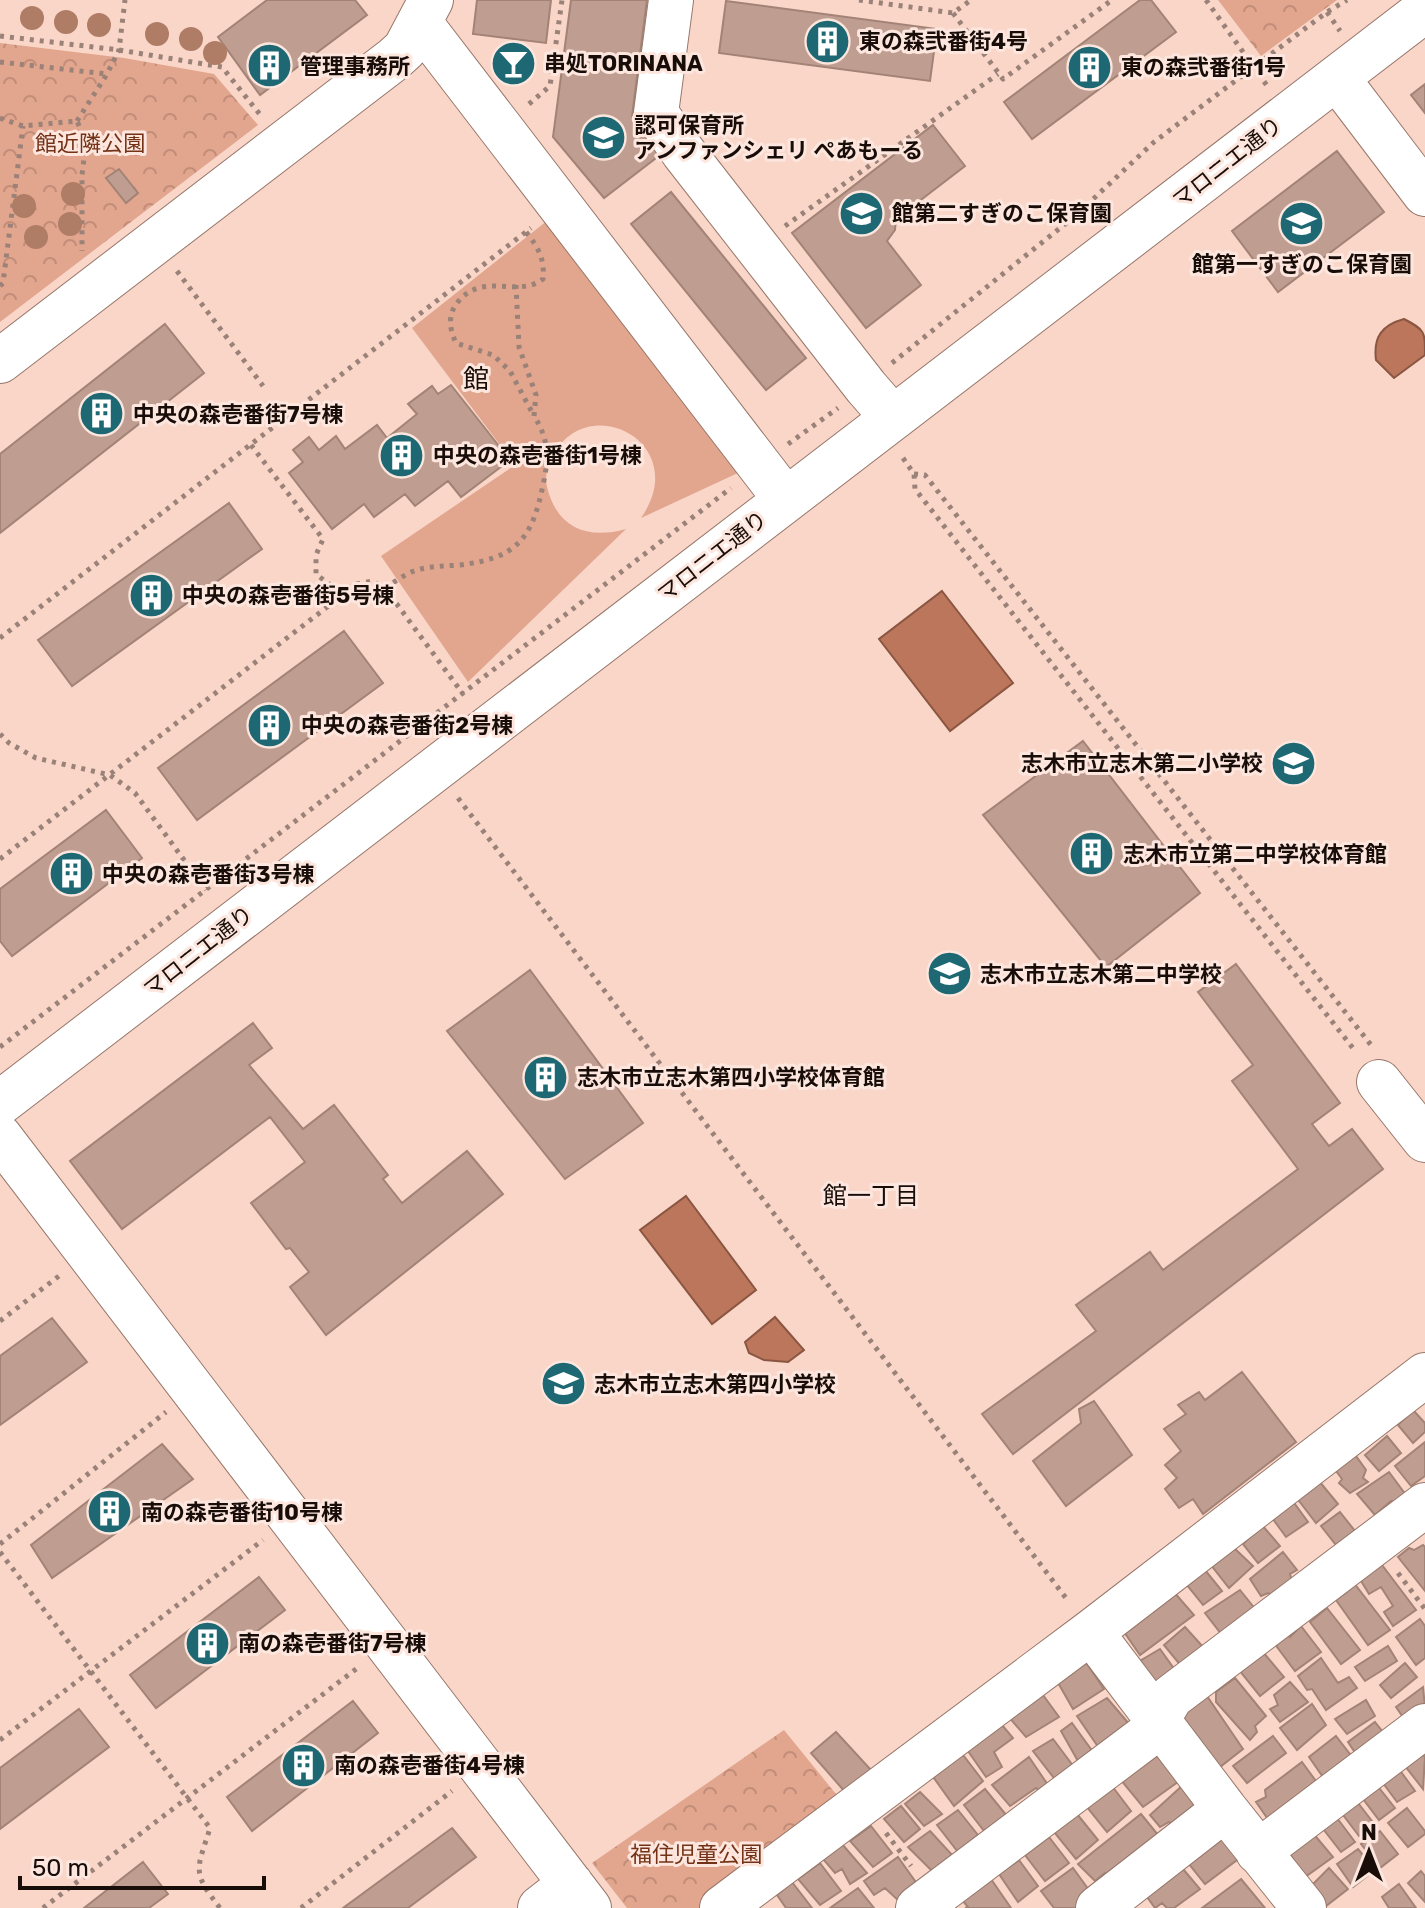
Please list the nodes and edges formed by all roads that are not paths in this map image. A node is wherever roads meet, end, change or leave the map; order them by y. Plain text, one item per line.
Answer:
1 (671, 0) edge
2 (1425, 10) edge
3 (426, 12) edge
4 (1337, 78) junction
5 (1425, 194) edge
6 (0, 361) edge
7 (894, 433) junction
8 (786, 500) junction
9 (1380, 1070) road end
10 (0, 1103) edge
11 (0, 1137) edge
12 (1425, 1140) edge
13 (1425, 1375) edge
14 (1421, 1516) edge
15 (1091, 1632) junction
16 (1157, 1718) junction
17 (1425, 1726) edge
18 (1225, 1809) junction
19 (1258, 1852) junction
20 (567, 1900) edge
21 (926, 1902) edge
22 (722, 1908) edge
23 (1098, 1908) edge
24 (1304, 1908) edge

1 - 7 street
2 - 4 street, マロニエ通り
3 - 6 street
3 - 8 street
4 - 5 street
4 - 7 street, マロニエ通り
7 - 8 street, マロニエ通り
8 - 10 street, マロニエ通り
9 - 12 street
11 - 20 street
13 - 15 street
14 - 16 street
15 - 16 street
15 - 22 street
16 - 18 street
16 - 21 street
17 - 19 street
18 - 19 street
18 - 23 street
19 - 24 street

